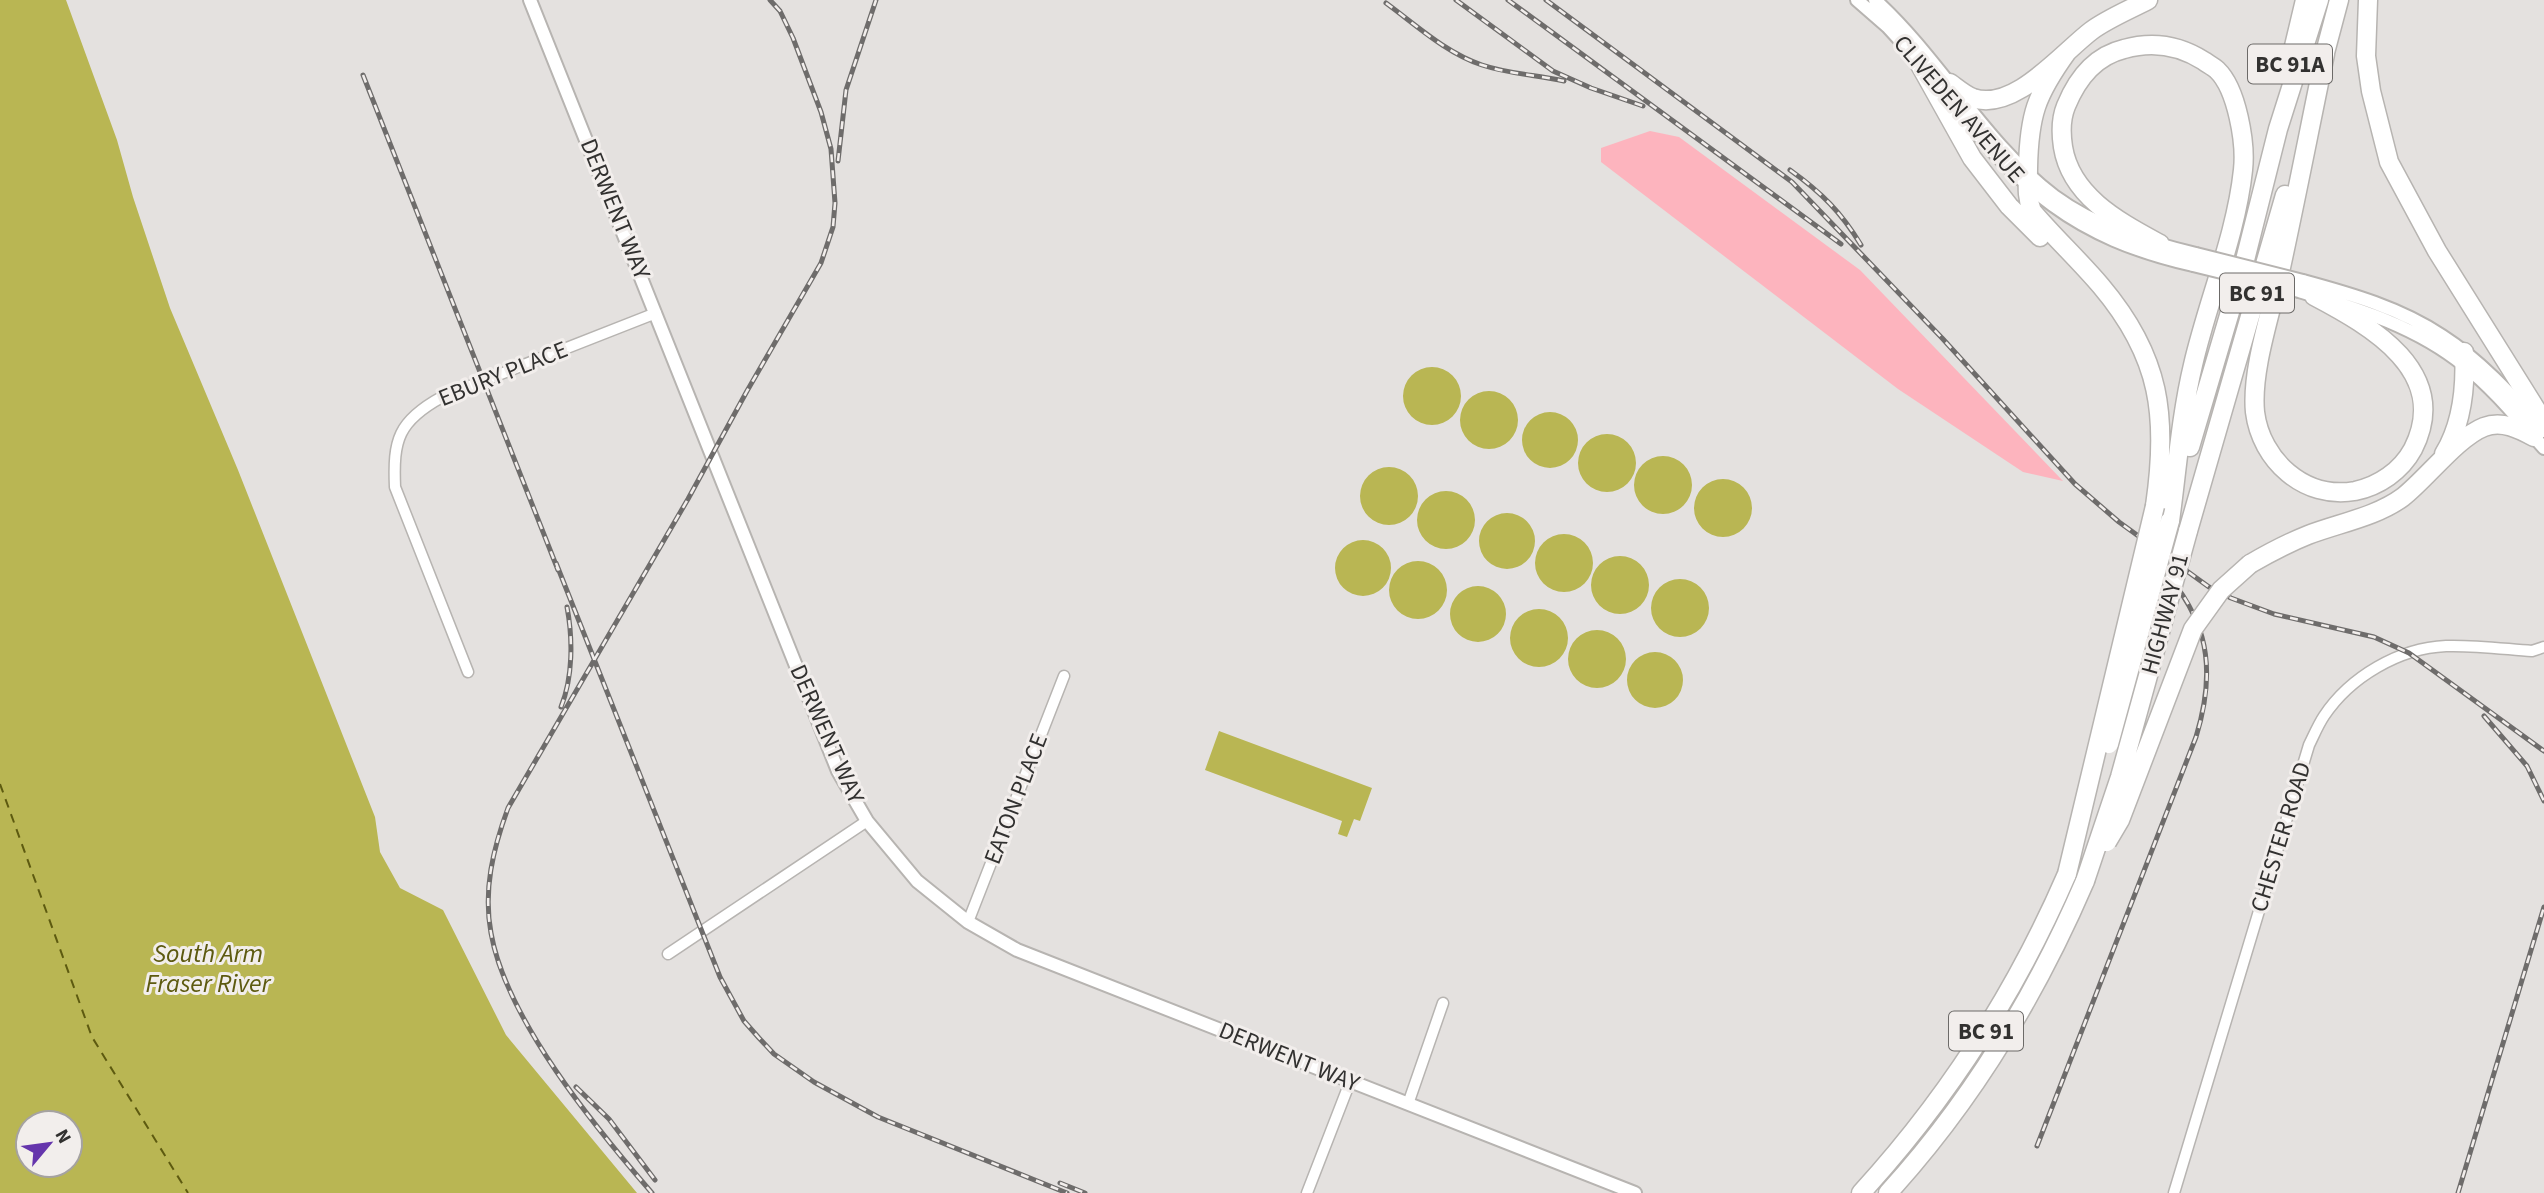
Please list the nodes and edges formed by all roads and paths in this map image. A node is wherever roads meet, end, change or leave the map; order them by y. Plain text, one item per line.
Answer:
1 (530, 0) edge
2 (1857, 0) edge
3 (1875, 0) edge
4 (2148, 0) edge
5 (2305, 0) edge
6 (2319, 0) edge
7 (2339, 0) edge
8 (2368, 0) edge
9 (2067, 52) junction
10 (2325, 54) junction
11 (1915, 56) junction
12 (1950, 83) junction
13 (2278, 129) junction
14 (2028, 180) junction
15 (2160, 244) junction
16 (2194, 259) junction
17 (2305, 289) junction
18 (656, 313) junction
19 (2142, 348) junction
20 (2465, 359) junction
21 (2542, 434) edge
22 (2439, 463) junction
23 (2170, 521) junction
24 (2544, 647) edge
25 (468, 672) dead end
26 (1064, 676) dead end
27 (867, 821) junction
28 (2067, 874) junction
29 (2085, 881) junction
30 (968, 922) junction
31 (668, 954) dead end
32 (1443, 1003) dead end
33 (1350, 1082) junction
34 (1408, 1104) junction
35 (1892, 1189) edge
36 (1307, 1193) edge
37 (1636, 1193) edge
38 (1861, 1193) edge
39 (2174, 1193) edge

1 - 18 street, DERWENT WAY
2 - 11 street, CLIVEDEN AVENUE
3 - 12 street, CLIVEDEN AVENUE
4 - 9 highway
5 - 13 highway, BC 91A
6 - 13 highway, HIGHWAY 91 / BC 91
7 - 10 highway, HIGHWAY 91 / BC 91
8 - 21 highway
9 - 12 highway
9 - 14 highway
10 - 17 highway
10 - 29 highway, HIGHWAY 91 / BC 91, bridge
11 - 14 street, CLIVEDEN AVENUE
11 - 19 highway
12 - 14 street, CLIVEDEN AVENUE
13 - 23 highway, HIGHWAY 91 / BC 91
14 - 15 street, CLIVEDEN AVENUE
14 - 16 street, CLIVEDEN AVENUE
14 - 19 highway
15 - 16 street, CLIVEDEN AVENUE
15 - 23 highway
16 - 17 street, CLIVEDEN AVENUE, bridge
17 - 20 street, CLIVEDEN AVENUE
17 - 20 street, CLIVEDEN AVENUE
18 - 25 street, EBURY PLACE
18 - 27 street, DERWENT WAY
19 - 28 highway, bridge
20 - 21 street, CLIVEDEN AVENUE
20 - 22 highway
21 - 22 highway
22 - 29 highway, bridge
23 - 28 highway, BC 91, bridge
24 - 39 street, CHESTER ROAD
26 - 30 street, EATON PLACE
27 - 30 street, DERWENT WAY
27 - 31 street
28 - 38 highway, BC 91
29 - 35 highway, HIGHWAY 91 / BC 91
30 - 33 street, DERWENT WAY
32 - 34 street
33 - 34 street, DERWENT WAY
33 - 36 street
34 - 37 street, DERWENT WAY

